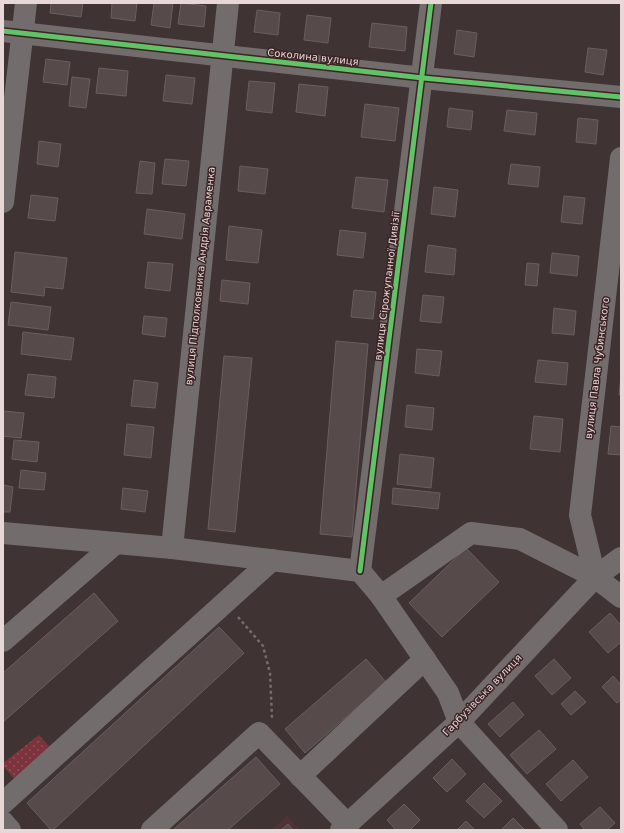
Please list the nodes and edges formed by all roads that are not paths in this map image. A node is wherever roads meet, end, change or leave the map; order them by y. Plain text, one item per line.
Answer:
1 (26, 3) edge
2 (228, 3) edge
3 (431, 3) edge
4 (13, 33) edge
5 (222, 56) junction
6 (423, 78) junction
7 (621, 97) edge
8 (621, 158) edge
9 (3, 202) edge
10 (3, 533) edge
11 (116, 543) junction
12 (172, 548) junction
13 (621, 558) edge
14 (272, 560) junction
15 (360, 571) junction
16 (595, 577) junction
17 (381, 596) junction
18 (621, 597) edge
19 (3, 642) edge
20 (425, 659) junction
21 (459, 722) junction
22 (300, 776) junction
23 (3, 803) edge
24 (3, 822) edge
25 (344, 827) edge
26 (10, 830) edge
27 (152, 830) edge
28 (557, 830) edge

1 - 4 street
2 - 5 street, вулиця Підполковника Андрія Авраменка
3 - 6 street, вулиця Сірожупанної Дивізії
4 - 5 street, Соколина вулиця
4 - 9 street
5 - 6 street, Соколина вулиця
5 - 12 street, вулиця Підполковника Андрія Авраменка
6 - 7 street, Соколина вулиця
6 - 15 street, вулиця Сірожупанної Дивізії
8 - 16 street, вулиця Павла Чубинського
10 - 11 street
11 - 12 street
11 - 19 street
12 - 14 street
13 - 16 street, Гарбузівська вулиця
14 - 15 street
14 - 23 street
15 - 17 street
16 - 17 street
16 - 18 street
16 - 21 street, Гарбузівська вулиця
17 - 20 street
20 - 21 street
20 - 22 street
21 - 25 street, Гарбузівська вулиця
21 - 28 street
22 - 25 street
22 - 27 street
24 - 26 street

